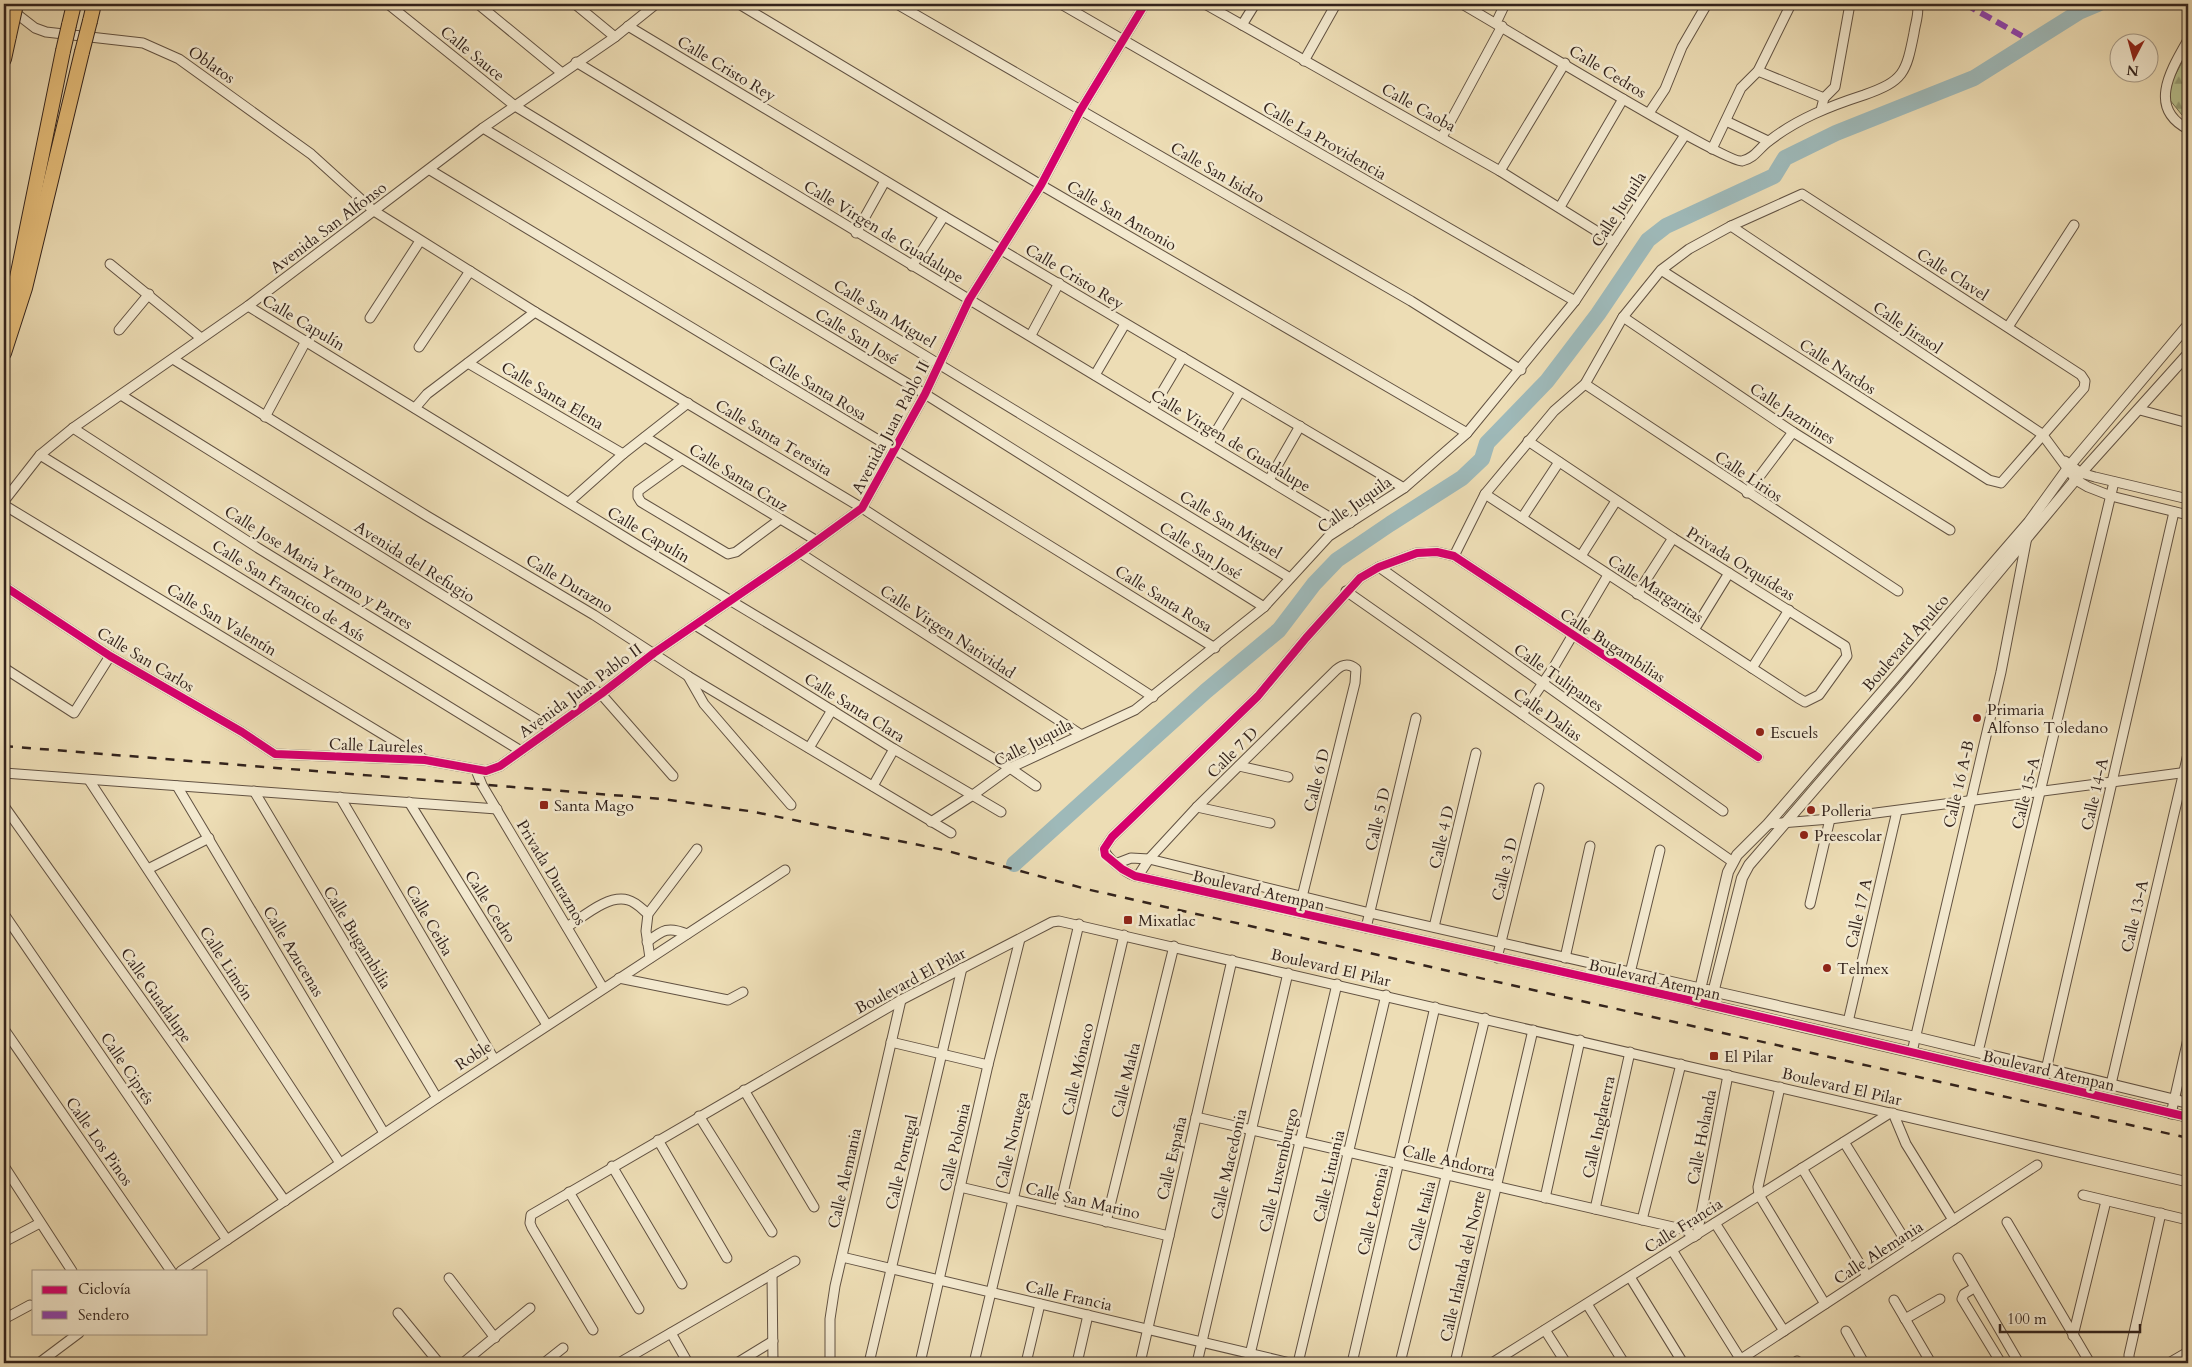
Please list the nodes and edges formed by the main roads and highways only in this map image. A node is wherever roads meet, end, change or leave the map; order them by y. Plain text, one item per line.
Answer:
1 (16, 4) edge
2 (74, 4) edge
3 (94, 4) edge
4 (4, 59) edge
5 (4, 344) edge
6 (4, 353) edge

1 - 4 highway, bridge
2 - 5 highway, bridge
3 - 6 highway, bridge

